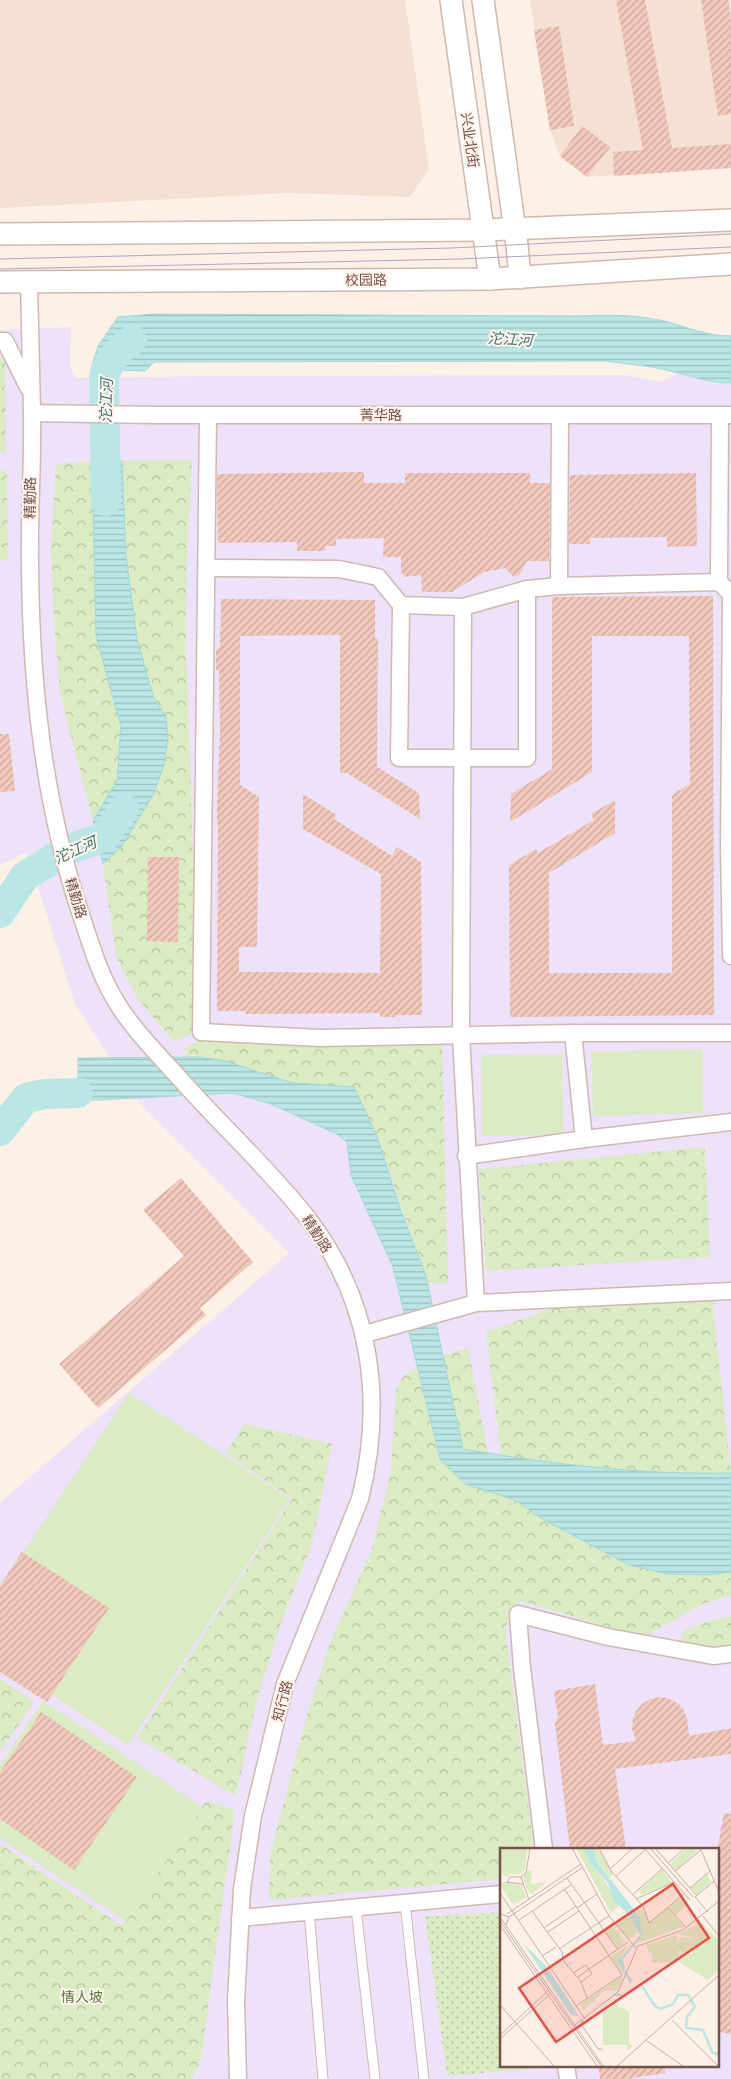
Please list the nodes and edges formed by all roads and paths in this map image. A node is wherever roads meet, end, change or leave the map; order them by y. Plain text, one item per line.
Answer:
1 (451, 0) edge
2 (483, 0) edge
3 (731, 220) edge
4 (515, 229) junction
5 (482, 230) junction
6 (0, 234) edge
7 (731, 264) edge
8 (520, 278) junction
9 (490, 279) junction
10 (29, 281) junction
11 (0, 282) edge
12 (0, 341) edge
13 (30, 391) junction
14 (32, 413) junction
15 (208, 415) junction
16 (560, 415) junction
17 (726, 415) edge
18 (206, 568) junction
19 (718, 582) junction
20 (558, 586) junction
21 (527, 589) junction
22 (731, 594) edge
23 (401, 605) junction
24 (463, 607) junction
25 (461, 758) junction
26 (730, 791) edge
27 (731, 956) edge
28 (731, 1032) edge
29 (573, 1033) junction
30 (461, 1036) junction
31 (731, 1122) edge
32 (584, 1139) junction
33 (466, 1156) junction
34 (731, 1291) edge
35 (476, 1303) junction
36 (365, 1334) junction
37 (731, 1654) edge
38 (544, 1848) edge
39 (500, 1894) edge
40 (405, 1903) junction
41 (356, 1908) junction
42 (309, 1911) junction
43 (240, 1918) junction
44 (566, 2066) edge
45 (238, 2079) edge
46 (323, 2079) edge
47 (375, 2079) edge
48 (424, 2079) edge
49 (568, 2079) edge

1 - 5 street, 兴业北街
2 - 4 street
3 - 4 street
4 - 5 street
4 - 8 street
5 - 6 street
5 - 9 street, 兴业北街
7 - 8 street, 校园路
8 - 9 street, 校园路
9 - 10 street, 校园路
10 - 11 street, 校园路
10 - 13 street, 精勤路
12 - 13 street
13 - 14 street, 精勤路
14 - 15 street, 菁华路
14 - 36 street, 精勤路
15 - 16 street, 菁华路
15 - 18 street
16 - 17 street, 菁华路
16 - 20 street
17 - 19 street
18 - 23 street
18 - 30 street
19 - 20 street
19 - 22 street
20 - 21 street
21 - 24 street
21 - 25 street
22 - 26 street
23 - 24 street
23 - 25 street
24 - 25 street
25 - 30 street
26 - 27 street
28 - 29 street
29 - 30 street
29 - 32 street
30 - 33 street
31 - 32 street
32 - 33 street
33 - 35 street
34 - 35 street
35 - 36 street
36 - 43 street, 知行路
37 - 38 street
39 - 40 street
40 - 41 street
40 - 48 lane
41 - 42 street
41 - 47 lane
42 - 43 street
42 - 46 lane
43 - 45 street, 知行路
44 - 49 street

